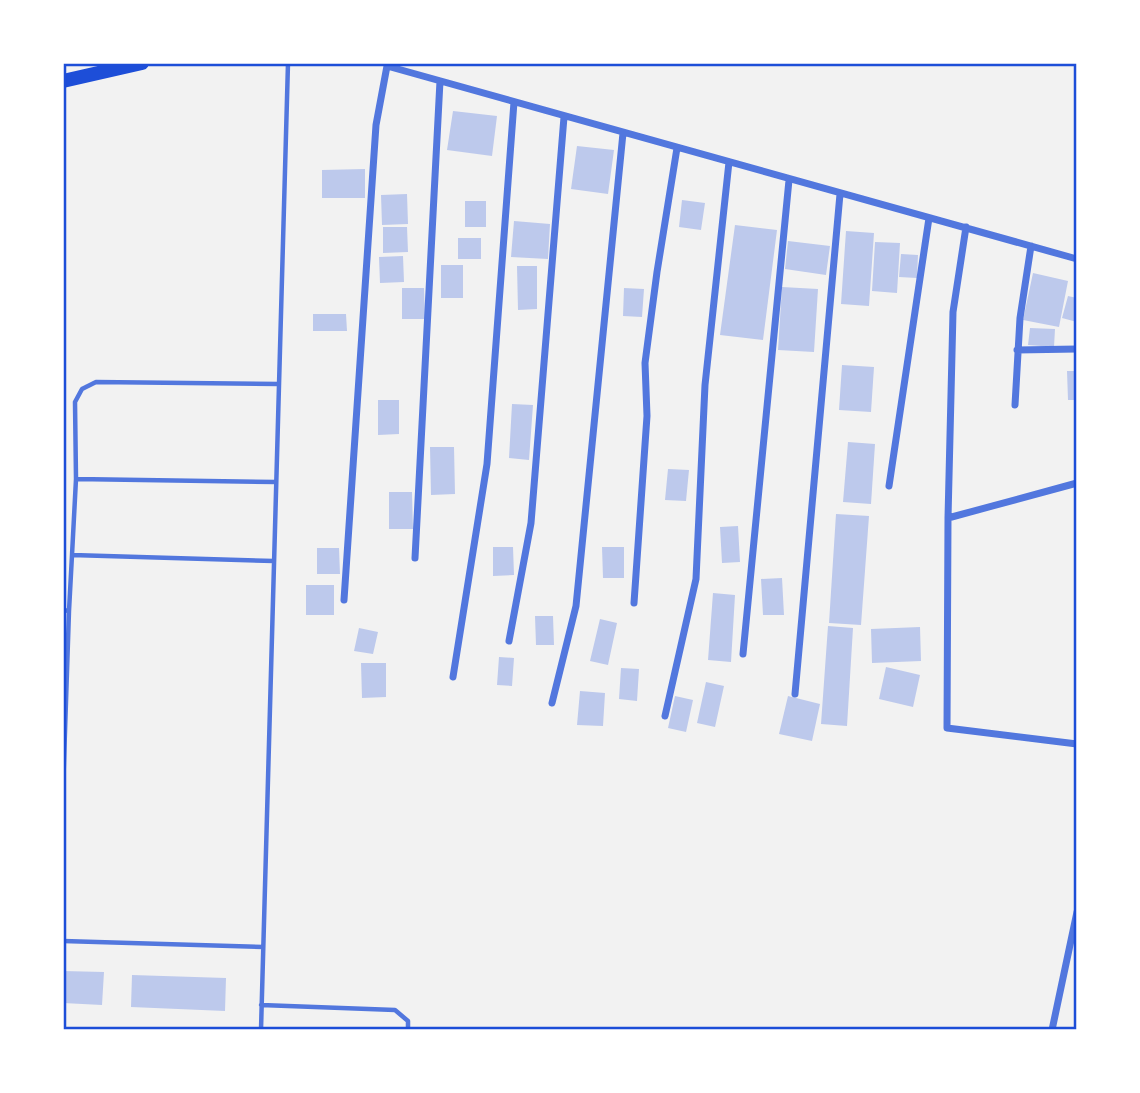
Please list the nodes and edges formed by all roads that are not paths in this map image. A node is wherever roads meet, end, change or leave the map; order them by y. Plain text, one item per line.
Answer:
1 (142, 63) edge
2 (288, 63) edge
3 (387, 65) edge
4 (63, 81) edge
5 (439, 81) junction
6 (513, 102) junction
7 (564, 117) junction
8 (623, 132) junction
9 (677, 148) junction
10 (729, 162) junction
11 (789, 180) junction
12 (840, 194) junction
13 (929, 218) junction
14 (966, 228) junction
15 (1031, 246) junction
16 (1077, 259) edge
17 (1077, 349) edge
18 (1017, 350) junction
19 (279, 384) junction
20 (1015, 405) dead end
21 (76, 480) junction
22 (276, 482) junction
23 (1077, 483) edge
24 (889, 486) dead end
25 (948, 518) junction
26 (72, 555) junction
27 (415, 558) dead end
28 (274, 561) junction
29 (344, 600) dead end
30 (634, 603) dead end
31 (66, 610) edge
32 (509, 641) dead end
33 (743, 654) dead end
34 (453, 677) dead end
35 (796, 694) dead end
36 (552, 703) dead end
37 (665, 716) dead end
38 (1077, 744) edge
39 (63, 792) edge
40 (1077, 912) edge
41 (63, 941) edge
42 (263, 947) junction
43 (261, 1005) junction
44 (261, 1030) edge
45 (408, 1030) edge
46 (1052, 1030) edge

1 - 4 main road
2 - 19 lane
3 - 5 street
3 - 29 street
5 - 6 street
5 - 27 street
6 - 7 street
6 - 34 street
7 - 8 street
7 - 32 street
8 - 9 street
8 - 36 street
9 - 10 street
9 - 30 street
10 - 11 street
10 - 37 street
11 - 12 street
11 - 33 street
12 - 13 street
12 - 35 street
13 - 14 street
13 - 24 street
14 - 15 street
14 - 25 street
15 - 16 street
15 - 18 street
17 - 18 street
18 - 20 street
19 - 21 lane
19 - 22 lane
21 - 22 lane
21 - 26 lane
22 - 28 lane
23 - 25 street
25 - 38 street
26 - 28 lane
26 - 31 lane
28 - 42 lane
31 - 39 lane
40 - 46 street
41 - 42 lane
42 - 43 lane
43 - 44 lane
43 - 45 lane

